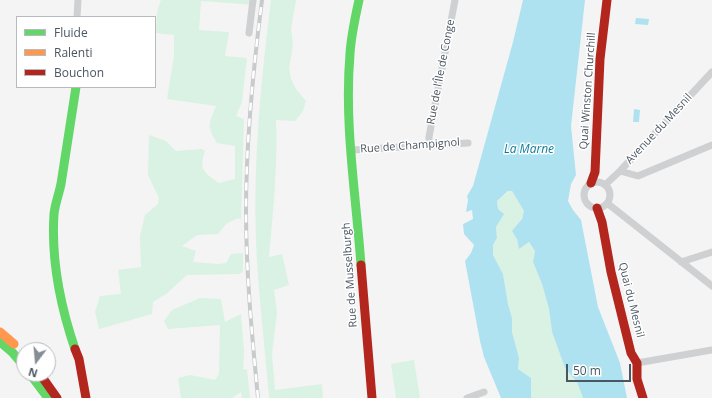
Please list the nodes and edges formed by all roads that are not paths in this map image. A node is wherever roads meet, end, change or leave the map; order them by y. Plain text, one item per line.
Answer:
1 (78, 0) edge
2 (253, 0) edge
3 (359, 0) edge
4 (455, 0) edge
5 (607, 0) edge
6 (77, 16) edge
7 (250, 33) dead end
8 (712, 72) edge
9 (76, 88) edge
10 (468, 143) dead end
11 (429, 145) junction
12 (712, 145) edge
13 (352, 150) junction
14 (620, 171) junction
15 (591, 183) junction
16 (606, 185) junction
17 (607, 203) junction
18 (597, 208) junction
19 (712, 252) edge
20 (681, 262) junction
21 (712, 286) edge
22 (0, 332) edge
23 (0, 342) edge
24 (16, 345) edge
25 (712, 350) edge
26 (16, 357) edge
27 (637, 363) junction
28 (36, 382) edge
29 (46, 382) edge
30 (484, 392) dead end
31 (48, 398) edge
32 (57, 398) edge
33 (86, 398) edge
34 (372, 398) edge
35 (467, 398) edge
36 (643, 398) edge

1 - 6 street
2 - 7 street
3 - 13 street, Rue de Musselburgh
4 - 11 street, Rue de l'Île de Conge
5 - 15 street, Quai Winston Churchill
8 - 14 street, Avenue du Mesnil
9 - 33 street
10 - 11 street, Rue de Champignol
11 - 13 street, Rue de Champignol
12 - 14 street
13 - 34 street, Rue de Musselburgh
14 - 16 street, Avenue du Mesnil
15 - 16 street
15 - 18 street
16 - 17 street
17 - 18 street
17 - 20 street
18 - 27 street, Quai du Mesnil
19 - 20 street
20 - 21 street
22 - 24 street
23 - 26 street
25 - 27 street
27 - 36 street, Quai du Mesnil
28 - 31 street
29 - 32 street
30 - 35 street

